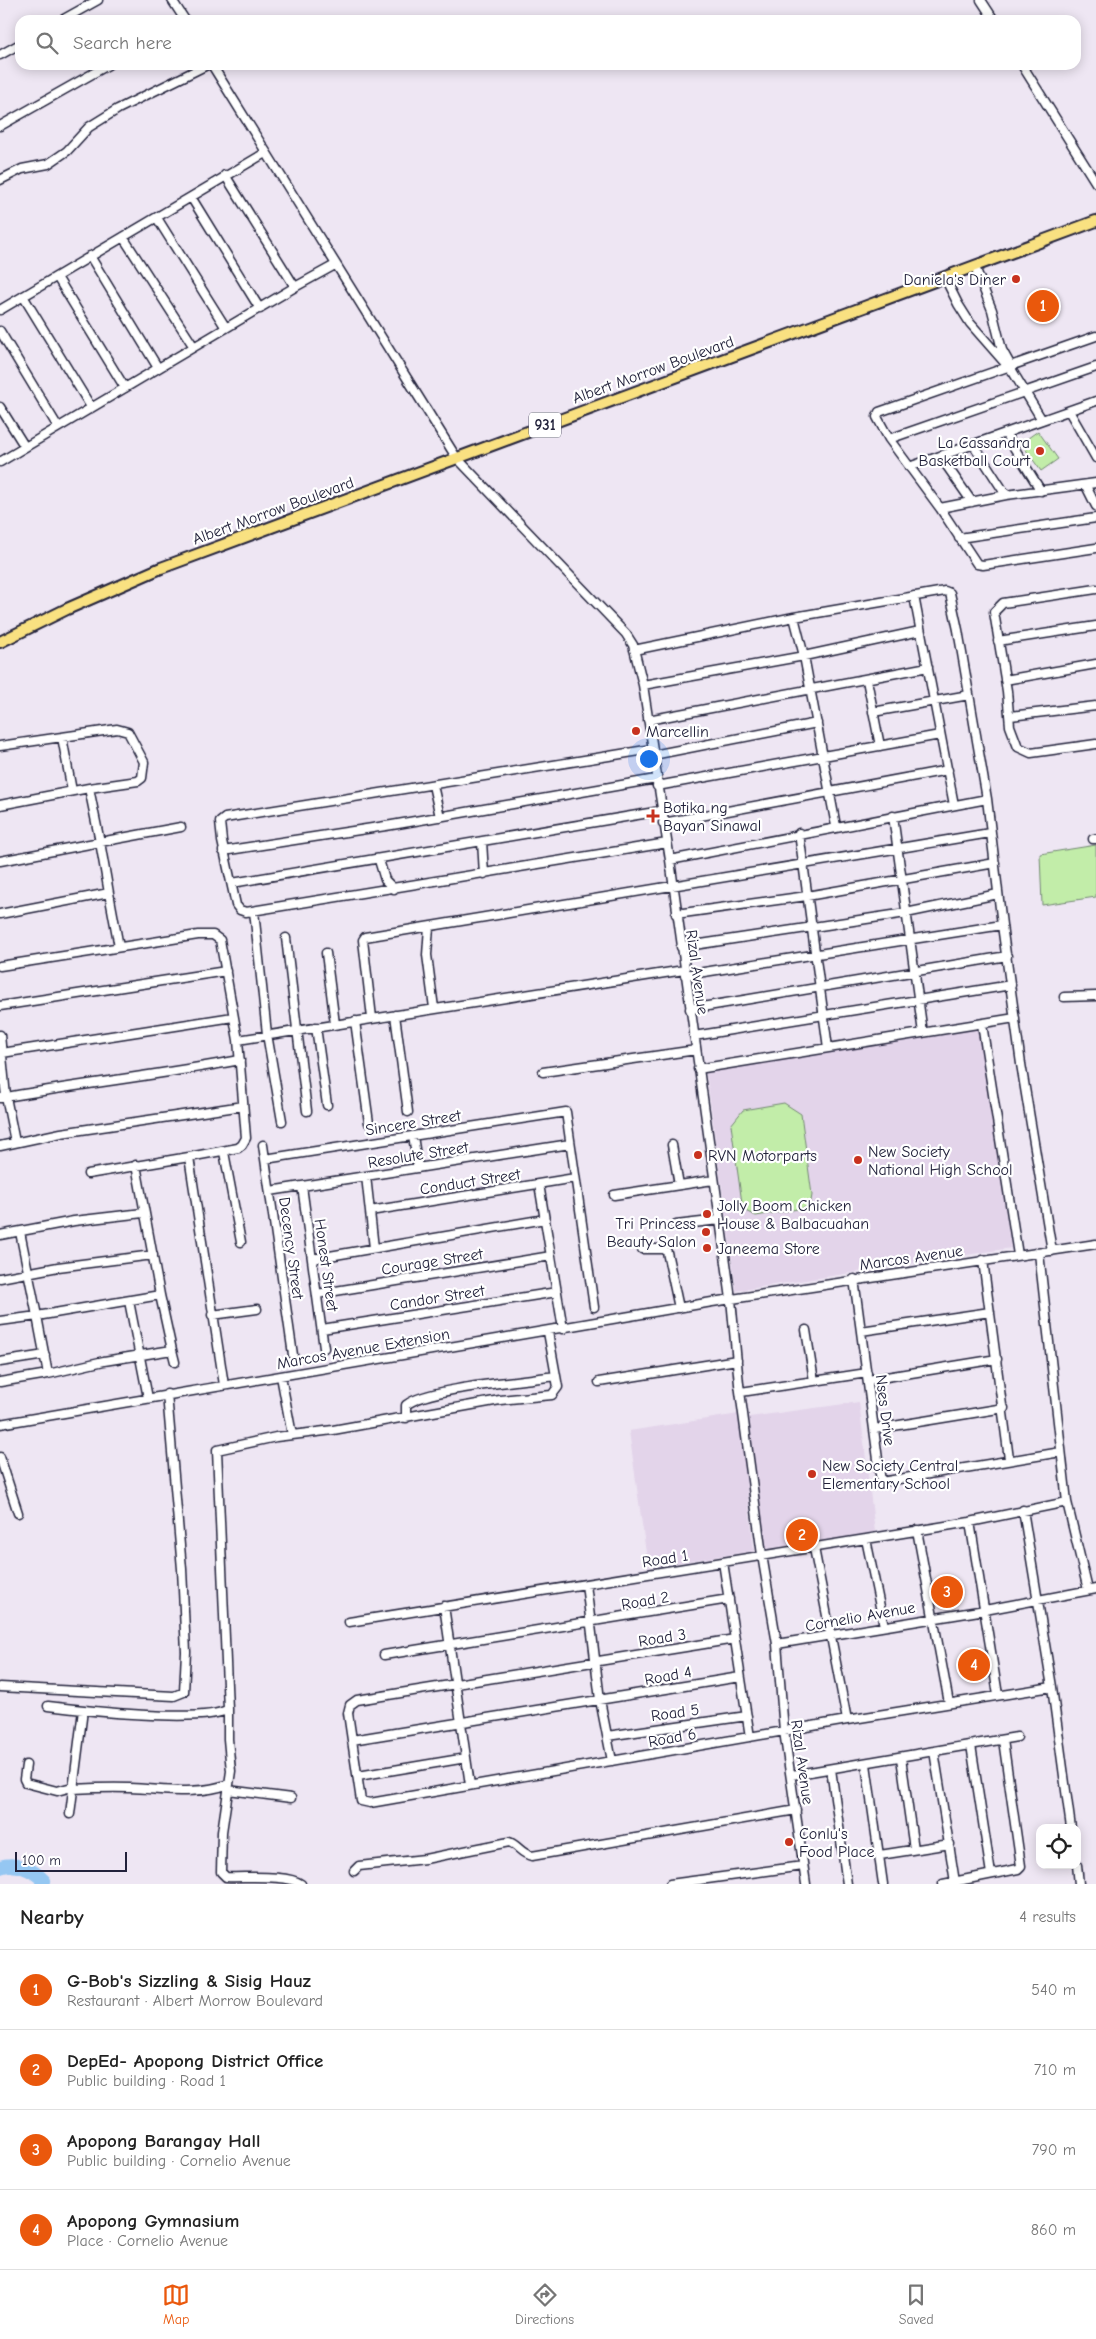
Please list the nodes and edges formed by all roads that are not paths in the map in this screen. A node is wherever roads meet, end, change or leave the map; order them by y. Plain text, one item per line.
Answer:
1 (98, 0) edge
2 (172, 0) edge
3 (981, 0) edge
4 (72, 15) edge
5 (182, 15) edge
6 (991, 15) edge
7 (15, 47) edge
8 (0, 55) edge
9 (99, 70) edge
10 (197, 70) edge
11 (215, 70) edge
12 (1025, 70) edge
13 (95, 72) joint
14 (0, 126) edge
15 (265, 152) junction
16 (225, 175) junction
17 (0, 180) edge
18 (1096, 182) edge
19 (191, 197) junction
20 (158, 218) junction
21 (1096, 221) edge
22 (123, 237) junction
23 (90, 256) junction
24 (335, 265) junction
25 (975, 267) junction
26 (56, 276) junction
27 (945, 278) junction
28 (295, 287) junction
29 (23, 296) junction
30 (260, 309) junction
31 (0, 310) edge
32 (226, 328) junction
33 (996, 329) junction
34 (0, 331) edge
35 (982, 336) junction
36 (1096, 336) edge
37 (194, 347) junction
38 (1096, 367) edge
39 (158, 368) junction
40 (1010, 368) junction
41 (125, 388) junction
42 (1026, 391) junction
43 (1095, 403) edge
44 (0, 407) edge
45 (91, 407) junction
46 (1070, 411) junction
47 (1042, 420) junction
48 (58, 427) junction
49 (1005, 433) junction
50 (889, 439) junction
51 (973, 444) junction
52 (25, 447) junction
53 (940, 456) junction
54 (456, 457) junction
55 (1096, 458) edge
56 (0, 462) edge
57 (909, 467) junction
58 (1096, 483) edge
59 (1086, 486) junction
60 (1040, 491) junction
61 (1006, 495) junction
62 (972, 502) junction
63 (1096, 506) edge
64 (940, 508) junction
65 (1096, 518) edge
66 (959, 538) junction
67 (1096, 548) edge
68 (1096, 589) edge
69 (914, 596) junction
70 (794, 617) junction
71 (1096, 626) edge
72 (920, 630) junction
73 (998, 641) junction
74 (0, 642) edge
75 (634, 650) junction
76 (804, 656) junction
77 (1096, 664) edge
78 (928, 667) junction
79 (867, 680) junction
80 (1005, 680) junction
81 (643, 686) junction
82 (811, 690) junction
83 (969, 695) junction
84 (933, 701) junction
85 (1096, 706) edge
86 (873, 712) junction
87 (1010, 716) junction
88 (648, 720) junction
89 (817, 722) junction
90 (940, 735) junction
91 (62, 736) junction
92 (1096, 744) edge
93 (0, 746) edge
94 (880, 746) junction
95 (653, 752) junction
96 (823, 756) junction
97 (948, 770) junction
98 (657, 782) junction
99 (433, 785) junction
100 (89, 788) junction
101 (72, 791) junction
102 (830, 792) junction
103 (987, 799) junction
104 (0, 805) edge
105 (954, 805) junction
106 (661, 811) junction
107 (893, 816) junction
108 (440, 817) junction
109 (663, 823) junction
110 (836, 826) junction
111 (181, 827) dead end
112 (799, 833) junction
113 (990, 833) junction
114 (482, 841) junction
115 (100, 842) junction
116 (667, 844) junction
117 (898, 848) junction
118 (224, 850) junction
119 (379, 860) junction
120 (670, 860) junction
121 (0, 861) edge
122 (995, 863) junction
123 (803, 864) junction
124 (484, 874) junction
125 (902, 878) junction
126 (232, 883) junction
127 (673, 887) junction
128 (394, 889) junction
129 (109, 893) junction
130 (998, 894) junction
131 (807, 896) junction
132 (254, 911) junction
133 (906, 912) junction
134 (0, 914) edge
135 (676, 914) junction
136 (811, 925) junction
137 (1002, 925) junction
138 (429, 927) junction
139 (286, 938) dead end
140 (910, 938) junction
141 (119, 947) junction
142 (681, 947) junction
143 (326, 953) dead end
144 (815, 954) junction
145 (1007, 956) junction
146 (0, 966) edge
147 (226, 971) junction
148 (685, 972) junction
149 (914, 972) junction
150 (1011, 985) junction
151 (819, 987) junction
152 (1096, 996) edge
153 (1064, 997) dead end
154 (918, 1000) junction
155 (0, 1006) edge
156 (434, 1008) junction
157 (690, 1009) junction
158 (395, 1015) junction
159 (823, 1015) junction
160 (233, 1017) junction
161 (372, 1018) junction
162 (1015, 1018) junction
163 (355, 1021) junction
164 (335, 1024) junction
165 (982, 1024) junction
166 (316, 1027) junction
167 (297, 1030) junction
168 (923, 1033) junction
169 (268, 1034) junction
170 (0, 1035) edge
171 (694, 1036) junction
172 (238, 1040) junction
173 (828, 1048) junction
174 (696, 1050) junction
175 (2, 1053) junction
176 (240, 1060) junction
177 (698, 1069) junction
178 (543, 1072) dead end
179 (3, 1097) edge
180 (327, 1105) dead end
181 (243, 1106) junction
182 (307, 1111) dead end
183 (408, 1112) dead end
184 (282, 1121) dead end
185 (369, 1123) dead end
186 (413, 1136) junction
187 (15, 1142) junction
188 (570, 1144) junction
189 (263, 1145) dead end
190 (672, 1145) dead end
191 (0, 1146) edge
192 (224, 1152) junction
193 (189, 1157) junction
194 (265, 1159) junction
195 (136, 1165) junction
196 (418, 1168) junction
197 (88, 1174) dead end
198 (366, 1176) junction
199 (575, 1178) junction
200 (714, 1180) junction
201 (539, 1184) junction
202 (679, 1185) junction
203 (302, 1186) junction
204 (270, 1191) junction
205 (614, 1195) dead end
206 (370, 1211) junction
207 (143, 1213) junction
208 (545, 1219) junction
209 (719, 1220) junction
210 (676, 1225) dead end
211 (20, 1232) junction
212 (0, 1235) edge
213 (241, 1242) dead end
214 (1096, 1244) edge
215 (374, 1248) junction
216 (642, 1248) dead end
217 (1052, 1251) junction
218 (1039, 1253) junction
219 (152, 1255) junction
220 (1018, 1255) junction
221 (551, 1256) junction
222 (312, 1259) junction
223 (982, 1260) junction
224 (29, 1273) junction
225 (0, 1278) edge
226 (854, 1279) junction
227 (557, 1292) junction
228 (317, 1294) junction
229 (160, 1295) junction
230 (731, 1299) junction
231 (129, 1301) junction
232 (594, 1307) dead end
233 (679, 1308) junction
234 (257, 1309) dead end
235 (990, 1312) junction
236 (212, 1315) junction
237 (37, 1316) junction
238 (0, 1321) edge
239 (322, 1329) junction
240 (563, 1329) junction
241 (806, 1330) dead end
242 (548, 1332) junction
243 (861, 1332) junction
244 (324, 1348) dead end
245 (172, 1350) junction
246 (44, 1355) junction
247 (139, 1355) junction
248 (293, 1355) dead end
249 (997, 1359) junction
250 (737, 1360) junction
251 (0, 1362) edge
252 (175, 1362) dead end
253 (48, 1374) junction
254 (281, 1376) junction
255 (554, 1376) junction
256 (867, 1377) junction
257 (814, 1381) junction
258 (0, 1382) edge
259 (599, 1382) dead end
260 (224, 1385) junction
261 (741, 1392) junction
262 (167, 1394) junction
263 (148, 1398) junction
264 (1004, 1408) junction
265 (406, 1418) junction
266 (0, 1424) edge
267 (875, 1430) junction
268 (292, 1435) junction
269 (1060, 1452) junction
270 (0, 1457) edge
271 (1009, 1459) junction
272 (1067, 1502) junction
273 (1023, 1510) junction
274 (18, 1513) dead end
275 (970, 1522) junction
276 (917, 1530) junction
277 (866, 1540) junction
278 (814, 1548) junction
279 (762, 1555) junction
280 (723, 1562) junction
281 (586, 1584) junction
282 (1092, 1589) edge
283 (729, 1599) junction
284 (1036, 1600) junction
285 (444, 1606) junction
286 (985, 1610) junction
287 (934, 1617) junction
288 (349, 1622) dead end
289 (589, 1623) junction
290 (884, 1626) junction
291 (831, 1635) junction
292 (735, 1639) junction
293 (777, 1644) junction
294 (450, 1646) junction
295 (384, 1655) dead end
296 (595, 1662) junction
297 (740, 1677) junction
298 (456, 1683) junction
299 (0, 1687) edge
300 (1052, 1687) junction
301 (998, 1695) junction
302 (600, 1700) junction
303 (949, 1703) junction
304 (48, 1706) dead end
305 (228, 1708) junction
306 (83, 1710) junction
307 (747, 1716) junction
308 (847, 1720) junction
309 (462, 1723) junction
310 (784, 1731) junction
311 (607, 1736) junction
312 (750, 1737) junction
313 (1017, 1737) dead end
314 (352, 1740) junction
315 (1003, 1740) junction
316 (971, 1745) junction
317 (934, 1751) junction
318 (466, 1758) junction
319 (901, 1758) junction
320 (612, 1761) junction
321 (866, 1764) junction
322 (26, 1765) dead end
323 (831, 1769) junction
324 (792, 1775) junction
325 (358, 1776) junction
326 (470, 1785) junction
327 (228, 1787) junction
328 (72, 1788) junction
329 (291, 1798) dead end
330 (796, 1810) junction
331 (70, 1814) dead end
332 (1070, 1824) edge
333 (950, 1844) junction
334 (914, 1849) junction
335 (880, 1855) junction
336 (803, 1866) junction
337 (1077, 1869) edge
338 (354, 1871) dead end
339 (991, 1874) junction
340 (955, 1882) junction
341 (301, 1884) edge
342 (670, 1884) edge
343 (806, 1884) edge
344 (846, 1884) edge
345 (883, 1884) edge
346 (943, 1884) edge
347 (1079, 1884) edge

1 - 4 street
2 - 5 street
3 - 6 street
7 - 8 street
9 - 13 street
10 - 17 street
11 - 15 street, Rizal Avenue
12 - 18 street
13 - 14 street
15 - 16 street
15 - 24 street, Rizal Avenue
16 - 19 street
16 - 28 street
19 - 20 street
19 - 30 street
20 - 22 street
20 - 32 street
21 - 25 main road, Albert Morrow Boulevard / 931
22 - 23 street
22 - 37 street
23 - 26 street
23 - 39 street
24 - 28 street
24 - 54 street, Rizal Avenue
25 - 27 main road, Albert Morrow Boulevard / 931
25 - 33 street
26 - 29 street
26 - 41 street
27 - 35 street
27 - 54 main road, Albert Morrow Boulevard / 931
28 - 30 street
29 - 31 street
29 - 45 street
30 - 32 street
32 - 37 street
33 - 35 street
33 - 40 street
34 - 48 street
35 - 40 street
36 - 40 street
37 - 39 street
38 - 42 street
39 - 41 street
40 - 42 street
40 - 50 street
41 - 45 street
42 - 47 street
42 - 50 street
43 - 46 street
44 - 52 street
45 - 48 street
46 - 47 street
46 - 55 street
47 - 49 street
48 - 52 street
49 - 51 street
49 - 60 street
50 - 57 street
51 - 53 street
51 - 61 street
52 - 56 street
53 - 57 street
53 - 62 street
54 - 74 main road, Albert Morrow Boulevard / 931
54 - 75 street, Rizal Avenue
57 - 64 street
58 - 59 street
59 - 60 street
59 - 63 street
60 - 61 street
61 - 62 street
62 - 64 street
64 - 66 street
65 - 66 street
66 - 67 street
68 - 73 street
69 - 70 street
69 - 72 street
69 - 83 street
70 - 75 street
70 - 76 street
71 - 73 street
72 - 76 street
72 - 78 street
73 - 80 street
75 - 81 street, Rizal Avenue
76 - 81 street
76 - 82 street
77 - 80 street
78 - 79 street
78 - 84 street
79 - 82 street
79 - 86 street
80 - 87 street
81 - 88 street, Rizal Avenue
82 - 88 street
82 - 89 street
83 - 84 street
83 - 103 street
84 - 86 street
84 - 90 street
85 - 87 street
86 - 94 street
87 - 92 street
88 - 95 street, Rizal Avenue
89 - 95 street
89 - 96 street
90 - 94 street
90 - 97 street
91 - 93 street
91 - 100 street
91 - 101 street
94 - 96 street
95 - 98 street, Rizal Avenue
95 - 99 street
96 - 98 street
96 - 102 street
97 - 102 street
97 - 105 street
98 - 106 street, Rizal Avenue
98 - 108 street
99 - 108 street
99 - 118 street
100 - 101 street
100 - 115 street
101 - 104 street
102 - 109 street
102 - 110 street
103 - 105 street
103 - 113 street
105 - 107 street
106 - 109 street, Rizal Avenue
106 - 114 street
107 - 110 street
107 - 117 street
108 - 118 street
109 - 116 street, Rizal Avenue
110 - 112 street
111 - 115 street
112 - 120 street
112 - 123 street
113 - 117 street
113 - 122 street
114 - 119 street
114 - 124 street
115 - 121 street
115 - 129 street
116 - 120 street, Rizal Avenue
116 - 124 street
117 - 123 street
117 - 125 street
118 - 126 street
119 - 126 street
119 - 128 street
120 - 127 street, Rizal Avenue
122 - 125 street
122 - 130 street
123 - 127 street
123 - 131 street
124 - 128 street
125 - 131 street
125 - 133 street
126 - 132 street
127 - 135 street, Rizal Avenue
127 - 138 street
128 - 132 street
129 - 134 street
129 - 141 street
130 - 133 street
130 - 137 street
131 - 135 street
131 - 136 street
132 - 169 street
133 - 136 street
133 - 140 street
135 - 142 street, Rizal Avenue
136 - 142 street
136 - 144 street
137 - 140 street
137 - 145 street
138 - 156 street
138 - 161 street
139 - 167 street
140 - 144 street
140 - 149 street
141 - 146 street
141 - 147 street
142 - 148 street, Rizal Avenue
143 - 164 street
144 - 148 street
144 - 151 street
145 - 149 street
145 - 150 street
147 - 155 street
147 - 160 street
148 - 156 street
148 - 157 street, Rizal Avenue
149 - 151 street
149 - 154 street
150 - 154 street
150 - 162 street
151 - 157 street
151 - 159 street
152 - 153 street
154 - 159 street
154 - 168 street
156 - 158 street
157 - 171 street, Rizal Avenue
158 - 161 street
158 - 183 street
159 - 171 street
159 - 173 street
160 - 172 street
160 - 175 street
161 - 163 street
162 - 165 street
162 - 217 street
163 - 164 street
163 - 185 street
164 - 166 street
165 - 168 street
165 - 220 street
166 - 167 street
166 - 180 street
167 - 169 street
167 - 182 street
168 - 173 street
169 - 172 street
169 - 184 street
170 - 175 street
171 - 174 street, Rizal Avenue
172 - 176 street
173 - 177 street
174 - 177 street, Rizal Avenue
174 - 178 street
175 - 179 street
176 - 179 street
176 - 181 street
177 - 200 street, Rizal Avenue
179 - 187 street
181 - 187 street
181 - 192 street
186 - 188 street, Sincere Street
186 - 194 street, Sincere Street
186 - 196 street
187 - 191 street
188 - 196 street, Resolute Street
188 - 199 street
189 - 194 street, Decency Street
190 - 202 street
192 - 193 street
192 - 213 street
193 - 195 street
193 - 236 street
194 - 204 street, Decency Street
195 - 197 street
195 - 207 street
196 - 198 street, Resolute Street
198 - 203 street, Resolute Street
198 - 206 street
199 - 201 street, Conduct Street
199 - 232 street
200 - 202 street
200 - 209 street, Rizal Avenue
201 - 206 street, Conduct Street
201 - 208 street
202 - 205 street
203 - 204 street, Resolute Street
203 - 222 street, Honest Street
204 - 248 street, Decency Street
206 - 215 street
207 - 211 street
207 - 219 street
208 - 215 street
208 - 221 street
209 - 210 street
209 - 230 street, Rizal Avenue
211 - 212 street
211 - 224 street
214 - 217 street, Marcos Avenue
215 - 222 street
216 - 233 street
217 - 218 street, Marcos Avenue
218 - 220 street, Marcos Avenue
218 - 269 street
219 - 224 street
219 - 229 street
220 - 223 street, Marcos Avenue
221 - 227 street
221 - 228 street, Courage Street
222 - 228 street, Honest Street
223 - 226 street, Marcos Avenue
223 - 235 street
224 - 225 street
224 - 237 street
226 - 230 street, Marcos Avenue
226 - 243 street, Nses Drive
227 - 239 street, Candor Street
227 - 240 street
228 - 239 street, Honest Street
229 - 231 street
229 - 245 street
230 - 233 street, Marcos Avenue Extension
230 - 250 street, Rizal Avenue
231 - 237 street
231 - 247 street
233 - 240 street, Marcos Avenue Extension
234 - 236 street
235 - 243 street
235 - 249 street
236 - 260 street
237 - 238 street
237 - 246 street
239 - 244 street, Honest Street
240 - 242 street, Marcos Avenue Extension
241 - 257 street
242 - 254 street, Marcos Avenue Extension
242 - 255 street
243 - 256 street, Nses Drive
245 - 247 street
245 - 252 street
246 - 251 street
246 - 253 street
247 - 253 street
247 - 263 street
249 - 256 street
249 - 264 street
250 - 259 street
250 - 261 street, Rizal Avenue
253 - 258 street
254 - 260 street, Marcos Avenue Extension
254 - 268 street
255 - 265 street
255 - 265 street
256 - 257 street
256 - 267 street, Nses Drive
257 - 261 street
260 - 262 street, Marcos Avenue Extension
261 - 279 street, Rizal Avenue
262 - 263 street, Marcos Avenue Extension
262 - 299 street
263 - 266 street, Marcos Avenue Extension
264 - 267 street
264 - 271 street
265 - 268 street
267 - 271 street, Nses Drive
268 - 305 street
269 - 271 street, Nses Drive
269 - 272 street
270 - 274 street
272 - 273 street, Road 1
272 - 282 street
273 - 275 street, Road 1
273 - 284 street
275 - 276 street, Road 1
275 - 286 street
276 - 277 street, Road 1
276 - 287 street
277 - 278 street, Road 1
277 - 290 street
278 - 279 street, Road 1
278 - 291 street
279 - 280 street, Road 1
279 - 293 street, Rizal Avenue
280 - 281 street, Road 1
280 - 283 street
281 - 285 street, Road 1
281 - 289 street
282 - 284 street, Cornelio Avenue
283 - 289 street, Road 2
283 - 292 street
284 - 286 street, Cornelio Avenue
284 - 300 street
285 - 288 street, Road 1
285 - 294 street
286 - 287 street, Cornelio Avenue
286 - 301 street
287 - 290 street, Cornelio Avenue
287 - 303 street
289 - 294 street, Road 2
289 - 296 street
290 - 291 street, Cornelio Avenue
291 - 293 street, Cornelio Avenue
291 - 308 street
292 - 296 street, Road 3
292 - 297 street
293 - 310 street, Rizal Avenue
294 - 295 street, Road 2
294 - 298 street
296 - 298 street, Road 3
296 - 302 street
297 - 302 street, Road 4
297 - 307 street
298 - 309 street
298 - 314 street, Road 3
300 - 301 street, Road 6
300 - 332 street
301 - 303 street, Road 6
302 - 309 street, Road 4
302 - 311 street
303 - 308 street, Road 6
304 - 306 street
305 - 306 street
305 - 327 street
306 - 328 street
307 - 311 street, Road 5
307 - 312 street
308 - 310 street, Road 6
309 - 314 street, Road 4
309 - 318 street
310 - 312 street, Road 6
310 - 324 street, Rizal Avenue
311 - 320 street
312 - 320 street, Road 6
313 - 315 street
314 - 325 street
315 - 316 street
315 - 339 street
316 - 317 street
316 - 339 street
317 - 319 street
317 - 333 street
318 - 325 street
318 - 326 street
319 - 321 street
319 - 334 street
320 - 326 street, Road 6
321 - 323 street
321 - 335 street
322 - 328 street
323 - 324 street
323 - 344 street
324 - 330 street, Rizal Avenue
325 - 326 street, Road 6
327 - 328 street
327 - 329 street
327 - 341 street
328 - 331 street
330 - 336 street, Rizal Avenue
330 - 338 street
333 - 334 street
333 - 340 street
334 - 335 street
335 - 345 street
336 - 342 street
336 - 343 street, Rizal Avenue
337 - 347 street
339 - 340 street
340 - 346 street

